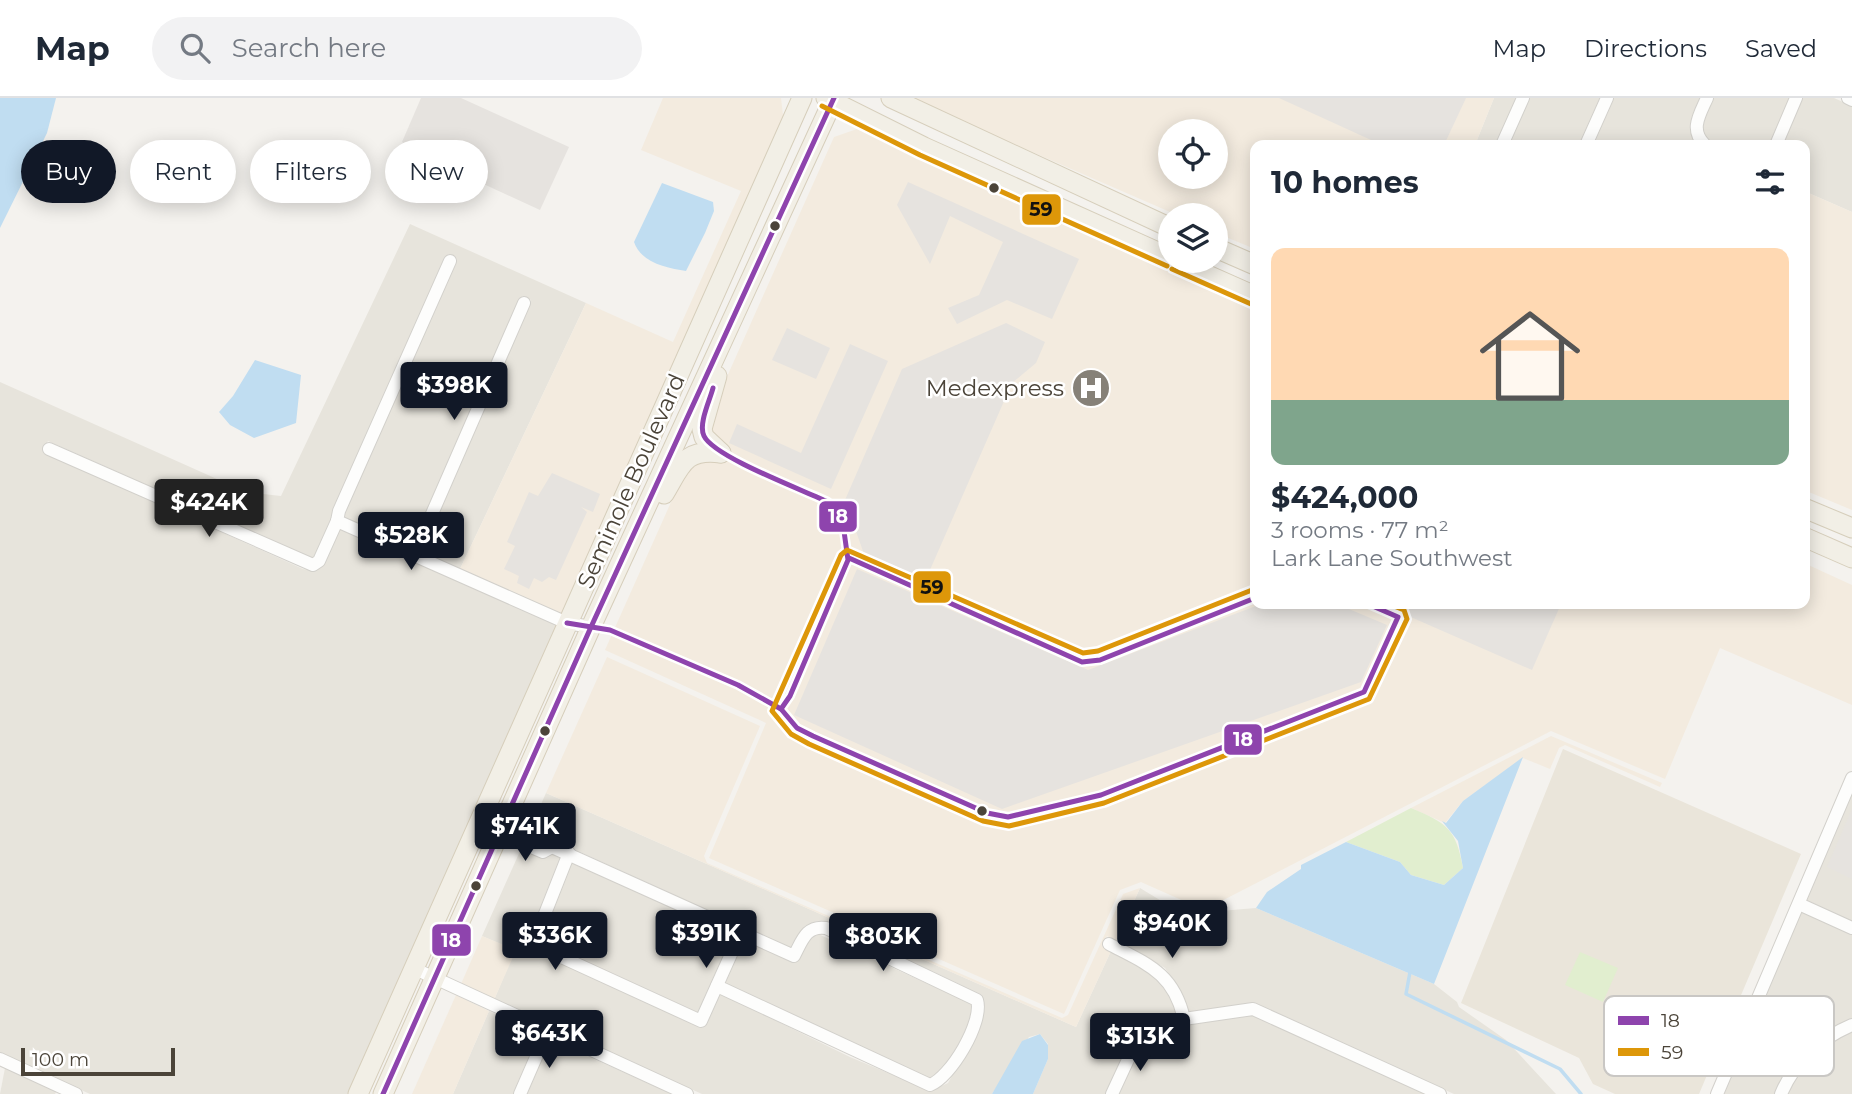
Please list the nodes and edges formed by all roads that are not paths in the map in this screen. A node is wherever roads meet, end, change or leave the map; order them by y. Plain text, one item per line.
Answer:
1 (802, 98) edge
2 (891, 98) edge
3 (1523, 98) edge
4 (1607, 98) edge
5 (1707, 98) edge
6 (1796, 98) edge
7 (831, 99) edge
8 (1504, 140) edge
9 (1588, 140) edge
10 (1701, 140) edge
11 (1778, 140) edge
12 (1158, 222) edge
13 (1158, 252) edge
14 (1228, 253) edge
15 (450, 261) dead end
16 (1250, 263) edge
17 (1203, 273) edge
18 (749, 281) junction
19 (1250, 294) edge
20 (524, 303) dead end
21 (703, 319) junction
22 (675, 444) junction
23 (49, 449) dead end
24 (1810, 510) edge
25 (337, 521) junction
26 (1852, 528) edge
27 (1810, 540) edge
28 (414, 555) junction
29 (1852, 558) edge
30 (618, 569) junction
31 (567, 623) junction
32 (591, 627) junction
33 (1852, 778) edge
34 (508, 831) junction
35 (569, 853) junction
36 (1799, 904) junction
37 (1852, 928) edge
38 (741, 932) junction
39 (1109, 944) dead end
40 (413, 968) junction
41 (435, 979) junction
42 (717, 986) junction
43 (1759, 996) edge
44 (1184, 1019) junction
45 (1852, 1025) edge
46 (547, 1032) junction
47 (1834, 1034) edge
48 (0, 1059) edge
49 (1725, 1076) edge
50 (1792, 1076) edge
51 (67, 1092) edge
52 (358, 1094) edge
53 (383, 1094) edge
54 (520, 1094) edge
55 (687, 1094) edge
56 (1112, 1094) edge
57 (1440, 1094) edge
58 (1717, 1094) edge
59 (1781, 1094) edge

1 - 21 main road, Seminole Boulevard
2 - 12 main road
3 - 8 street
4 - 9 street
5 - 10 street
6 - 11 street
7 - 13 main road
7 - 18 main road, Seminole Boulevard
14 - 16 main road
15 - 25 street
17 - 19 main road
18 - 22 main road, Seminole Boulevard
18 - 30 main road
20 - 28 street
21 - 22 main road
21 - 31 main road, Seminole Boulevard
22 - 30 main road, Seminole Boulevard
23 - 25 street
24 - 26 main road
25 - 28 street
27 - 29 main road
28 - 31 street
30 - 32 main road, Seminole Boulevard
31 - 32 street
31 - 40 main road, Seminole Boulevard
32 - 34 main road, Seminole Boulevard
33 - 36 street
34 - 35 street
34 - 41 main road, Seminole Boulevard
35 - 38 street
35 - 42 street
36 - 37 street
36 - 43 street
38 - 42 street
38 - 42 street
39 - 44 street
40 - 41 street
40 - 52 main road, Seminole Boulevard
41 - 46 street
41 - 53 main road, Seminole Boulevard
44 - 56 street
44 - 57 street
45 - 47 street
46 - 54 street
46 - 55 street
48 - 51 street
49 - 58 street
50 - 59 street

